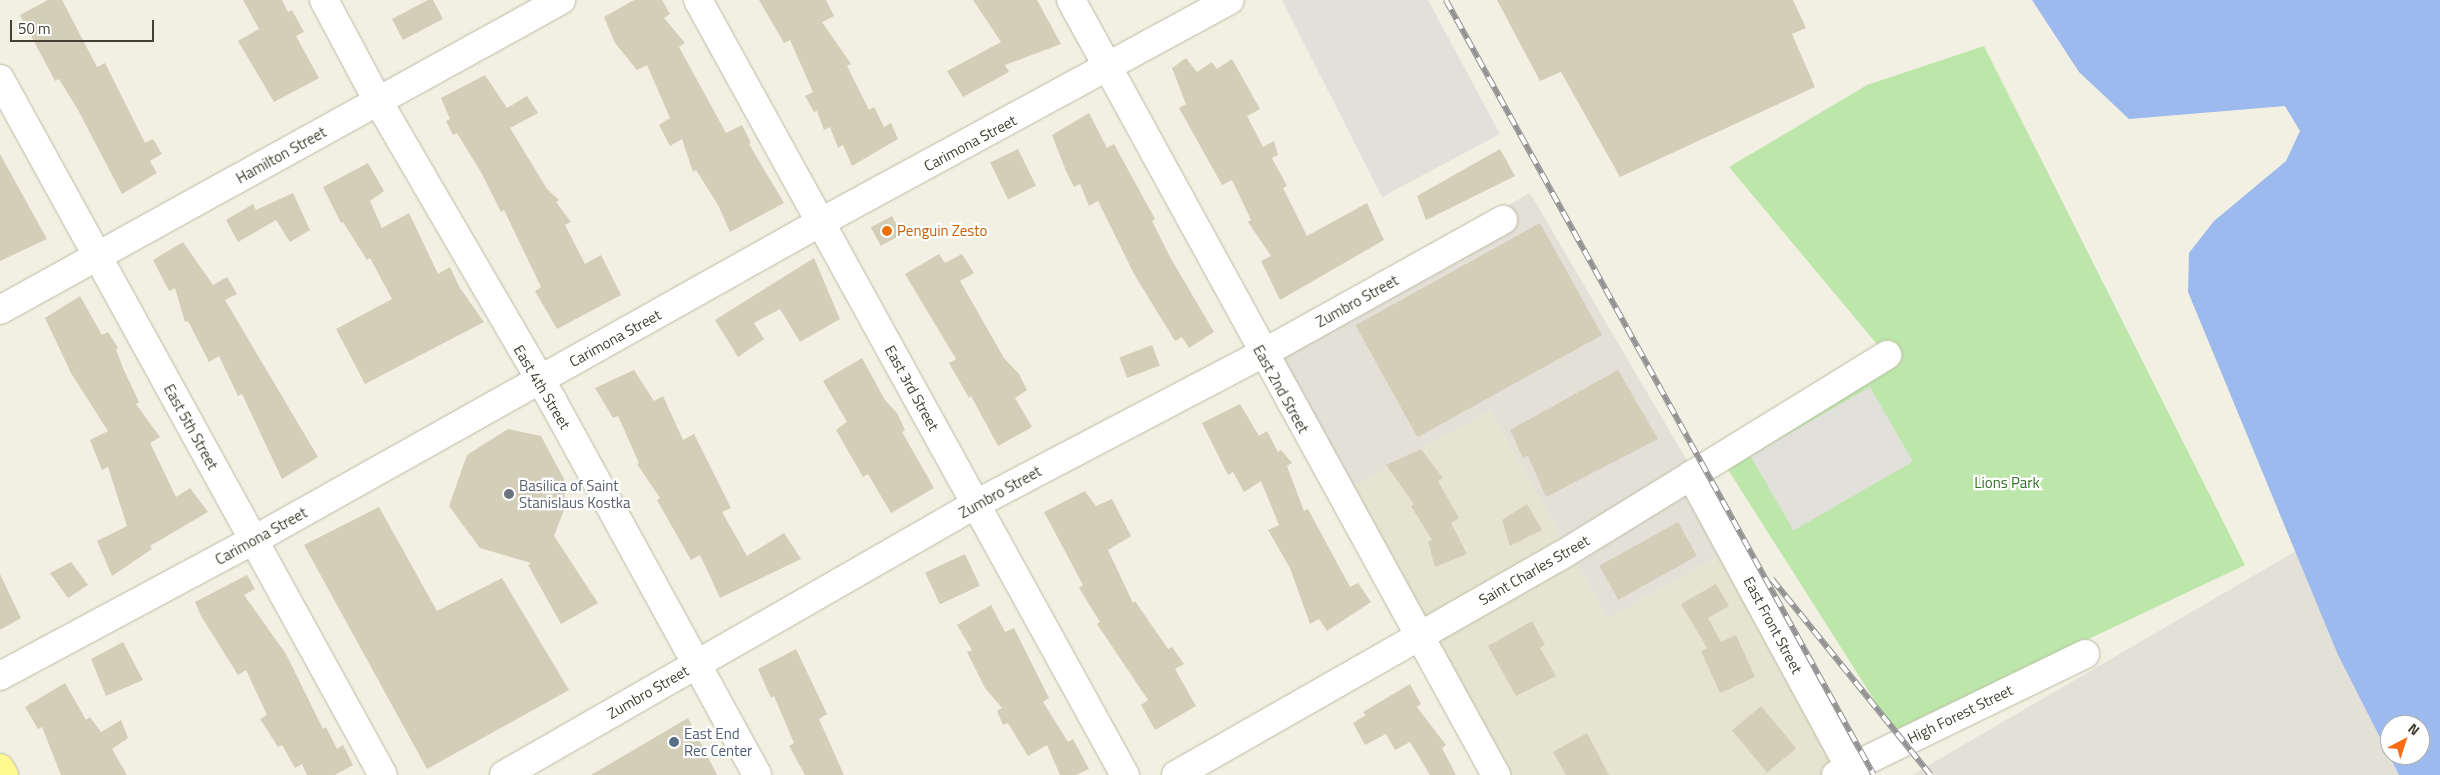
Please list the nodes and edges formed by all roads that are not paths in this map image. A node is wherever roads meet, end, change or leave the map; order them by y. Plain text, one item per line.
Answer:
1 (324, 0) edge
2 (561, 0) edge
3 (698, 0) edge
4 (1071, 0) edge
5 (1230, 0) edge
6 (1108, 69) junction
7 (0, 79) edge
8 (378, 101) junction
9 (1503, 220) dead end
10 (821, 222) junction
11 (97, 257) junction
12 (0, 310) edge
13 (1262, 354) junction
14 (1886, 355) dead end
15 (538, 381) junction
16 (1691, 475) junction
17 (976, 504) junction
18 (254, 540) junction
19 (1419, 637) junction
20 (2085, 654) dead end
21 (696, 664) junction
22 (0, 676) edge
23 (0, 768) edge
24 (1847, 772) edge
25 (4, 775) edge
26 (383, 775) edge
27 (504, 775) edge
28 (757, 775) edge
29 (1125, 775) edge
30 (1176, 775) edge
31 (1496, 775) edge

1 - 8 street, East 4th Street
2 - 8 street, Hamilton Street
3 - 10 street, East 3rd Street
4 - 6 street, East 2nd Street
5 - 6 street, Carimona Street
6 - 10 street, Carimona Street
6 - 13 street, East 2nd Street
7 - 11 street, East 5th Street
8 - 11 street, Hamilton Street
8 - 15 street, East 4th Street
9 - 13 street, Zumbro Street
10 - 15 street, Carimona Street
10 - 17 street, East 3rd Street
11 - 12 street, Hamilton Street
11 - 18 street, East 5th Street
13 - 17 street, Zumbro Street
13 - 19 street, East 2nd Street
14 - 16 street, Saint Charles Street
15 - 18 street, Carimona Street
15 - 21 street, East 4th Street
16 - 19 street, Saint Charles Street
16 - 24 street, East Front Street
17 - 21 street, Zumbro Street
17 - 29 street, East 3rd Street
18 - 22 street, Carimona Street
18 - 26 street, East 5th Street
19 - 30 street, Saint Charles Street
19 - 31 street, East 2nd Street
20 - 24 street, High Forest Street
21 - 27 street, Zumbro Street
21 - 28 street, East 4th Street
23 - 25 main road

